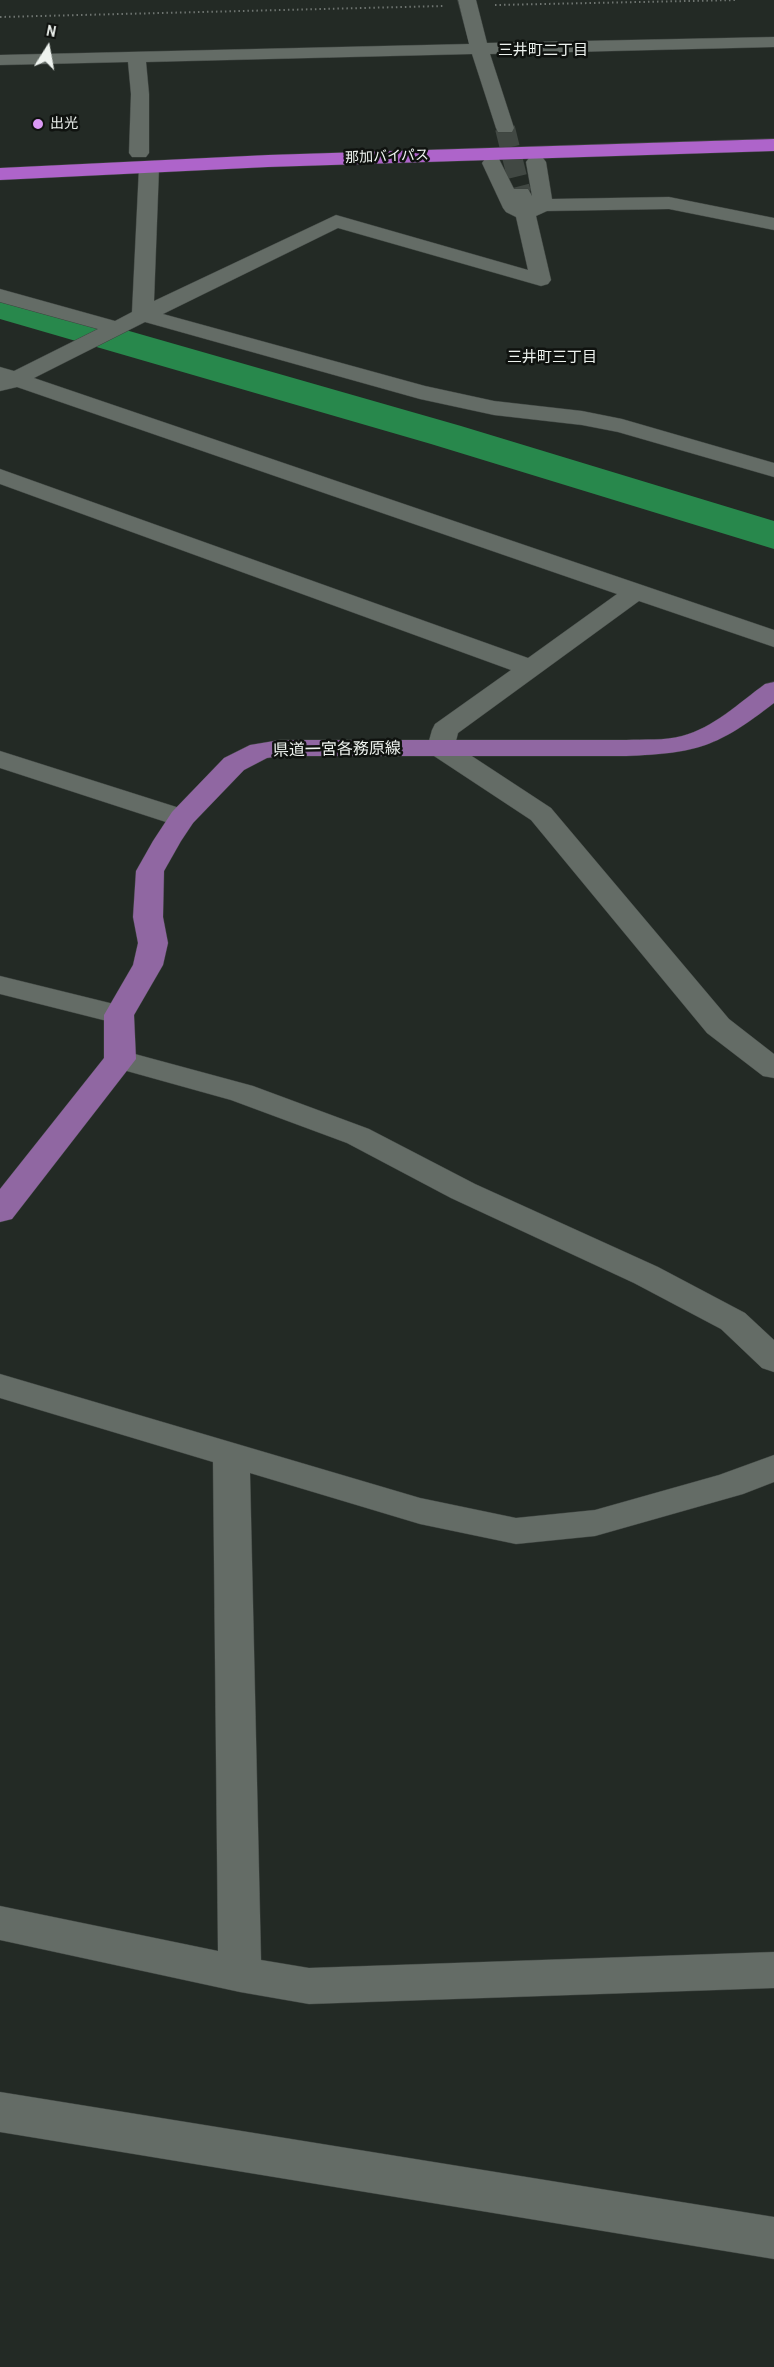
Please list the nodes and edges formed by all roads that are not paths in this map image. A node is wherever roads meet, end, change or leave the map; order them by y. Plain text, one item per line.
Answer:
1 (468, 3) edge
2 (774, 42) edge
3 (480, 49) junction
4 (136, 56) junction
5 (0, 60) edge
6 (493, 92) junction
7 (479, 109) dead end
8 (513, 127) tunnel mouth
9 (774, 128) edge
10 (774, 135) edge
11 (333, 140) dead end
12 (218, 145) dead end
13 (774, 146) edge
14 (176, 152) junction
15 (0, 155) edge
16 (774, 155) edge
17 (144, 160) junction
18 (268, 161) junction
19 (536, 162) junction
20 (492, 163) junction
21 (0, 174) edge
22 (521, 193) tunnel mouth
23 (535, 209) junction
24 (774, 224) edge
25 (0, 295) edge
26 (142, 315) junction
27 (107, 333) junction
28 (5, 380) edge
29 (774, 470) edge
30 (0, 476) edge
31 (636, 592) junction
32 (774, 639) edge
33 (531, 668) junction
34 (774, 690) edge
35 (441, 748) junction
36 (0, 759) edge
37 (182, 818) junction
38 (0, 985) edge
39 (119, 1015) junction
40 (120, 1059) junction
41 (774, 1069) edge
42 (0, 1211) edge
43 (774, 1360) edge
44 (0, 1386) edge
45 (231, 1454) junction
46 (774, 1468) edge
47 (0, 1923) edge
48 (774, 1970) edge
49 (240, 1974) junction
50 (0, 2112) edge
51 (774, 2238) edge

1 - 3 street
2 - 3 street
3 - 4 street
3 - 6 street
4 - 5 street
4 - 17 street
6 - 7 street
6 - 8 street
9 - 11 highway
10 - 14 highway, 那加バイパス
12 - 14 highway
13 - 18 highway, 那加バイパス
14 - 17 highway, 那加バイパス
15 - 17 highway, 那加バイパス
16 - 19 highway
17 - 18 highway, 那加バイパス
17 - 21 highway, 那加バイパス
17 - 26 street
18 - 20 highway
19 - 20 highway
19 - 23 street
20 - 23 street
22 - 23 street
23 - 24 street
23 - 26 street
25 - 27 street
26 - 27 street
26 - 29 street
27 - 28 street
28 - 31 street
30 - 33 street
31 - 32 street
31 - 33 street
33 - 35 street
34 - 35 main road, 県道一宮各務原線
35 - 37 main road, 県道一宮各務原線
35 - 41 street
36 - 37 street
37 - 39 main road, 県道一宮各務原線
38 - 39 street
39 - 40 main road
40 - 42 main road
40 - 43 street
44 - 45 street
45 - 46 street
45 - 49 street
47 - 49 street
48 - 49 street
50 - 51 street

